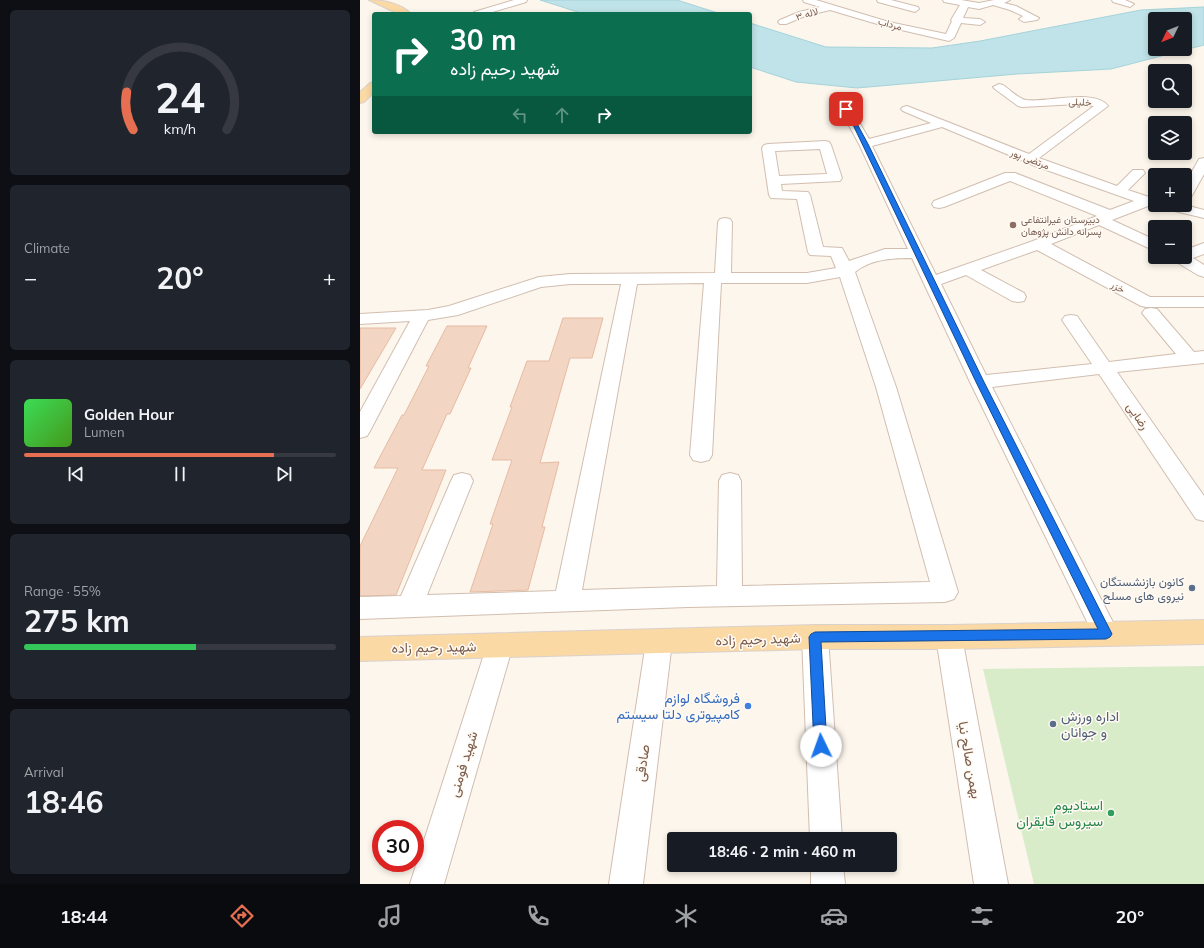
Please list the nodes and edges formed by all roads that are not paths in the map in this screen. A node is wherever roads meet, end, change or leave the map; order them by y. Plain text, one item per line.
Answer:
1 (807, 0) edge
2 (881, 0) edge
3 (947, 0) edge
4 (1006, 0) edge
5 (1116, 0) edge
6 (521, 1) edge
7 (849, 2) dead end
8 (370, 3) edge
9 (994, 3) junction
10 (965, 4) junction
11 (1130, 4) dead end
12 (831, 7) junction
13 (915, 9) dead end
14 (384, 12) edge
15 (403, 12) edge
16 (483, 12) edge
17 (802, 14) junction
18 (817, 18) dead end
19 (1024, 19) dead end
20 (956, 20) junction
21 (782, 22) dead end
22 (980, 22) dead end
23 (372, 87) edge
24 (999, 87) dead end
25 (840, 98) dead end
26 (360, 99) edge
27 (907, 110) dead end
28 (941, 124) junction
29 (865, 144) junction
30 (1030, 159) junction
31 (1204, 162) edge
32 (1138, 173) dead end
33 (773, 180) junction
34 (1192, 181) edge
35 (1119, 191) junction
36 (1148, 201) edge
37 (1148, 203) edge
38 (939, 204) dead end
39 (1192, 209) edge
40 (1204, 214) edge
41 (1106, 218) junction
42 (724, 222) dead end
43 (1148, 242) edge
44 (1038, 244) junction
45 (1204, 248) edge
46 (918, 253) junction
47 (1192, 253) edge
48 (1192, 264) edge
49 (967, 269) junction
50 (846, 272) junction
51 (1204, 272) edge
52 (630, 279) junction
53 (718, 279) junction
54 (932, 282) junction
55 (1018, 297) dead end
56 (1204, 302) edge
57 (1151, 313) dead end
58 (422, 315) junction
59 (360, 319) edge
60 (1071, 320) dead end
61 (1200, 359) edge
62 (1105, 368) junction
63 (980, 382) junction
64 (360, 431) edge
65 (701, 455) dead end
66 (462, 481) dead end
67 (730, 481) dead end
68 (1204, 513) edge
69 (729, 596) junction
70 (567, 601) junction
71 (410, 606) junction
72 (360, 608) edge
73 (1204, 632) edge
74 (1106, 634) junction
75 (815, 637) junction
76 (949, 637) junction
77 (659, 642) junction
78 (500, 645) junction
79 (360, 648) edge
80 (826, 832) edge
81 (827, 872) edge
82 (427, 884) edge
83 (626, 884) edge
84 (828, 884) edge
85 (991, 884) edge

1 - 12 street, مرداب
2 - 13 street
3 - 10 street
4 - 9 street
5 - 11 street
6 - 16 street
7 - 12 street, لاله ۳
8 - 14 main road
8 - 15 main road
9 - 10 street
9 - 19 street
10 - 20 street
12 - 17 street, لاله ۳
12 - 20 street, مرداب
17 - 18 street
17 - 21 street, لاله ۳
20 - 22 street
23 - 26 main road
24 - 30 street, خلیلی
25 - 29 street
27 - 28 street, مرتضی پور
28 - 29 street
28 - 30 street, مرتضی پور
29 - 46 street
30 - 35 street, مرتضی پور
31 - 34 street
32 - 35 street
33 - 33 street
33 - 50 street
35 - 36 street, مرتضی پور
37 - 41 street
38 - 41 street
39 - 40 street
41 - 43 street
41 - 44 street
42 - 53 street
44 - 49 street
44 - 56 street, خزر
45 - 47 street
46 - 50 street
46 - 54 street
48 - 51 street
49 - 54 street
49 - 55 street
50 - 53 street
50 - 69 street
52 - 53 street
52 - 58 street
52 - 70 street
53 - 65 street
54 - 63 street
57 - 61 street
58 - 59 street
58 - 64 street
60 - 62 street, رضایی
61 - 62 street
62 - 63 street
62 - 68 street, رضایی
63 - 74 street
66 - 71 street
67 - 69 street
69 - 70 street
70 - 71 street
71 - 72 street
73 - 74 main road, شهید رحیم زاده
74 - 76 main road, شهید رحیم زاده
75 - 76 main road, شهید رحیم زاده
75 - 77 main road, شهید رحیم زاده
75 - 80 street
76 - 85 street, بهمن صالح نیا
77 - 78 main road, شهید رحیم زاده
77 - 83 street, صادقی
78 - 79 main road, شهید رحیم زاده
78 - 82 street, شهید فومنی
81 - 84 street

